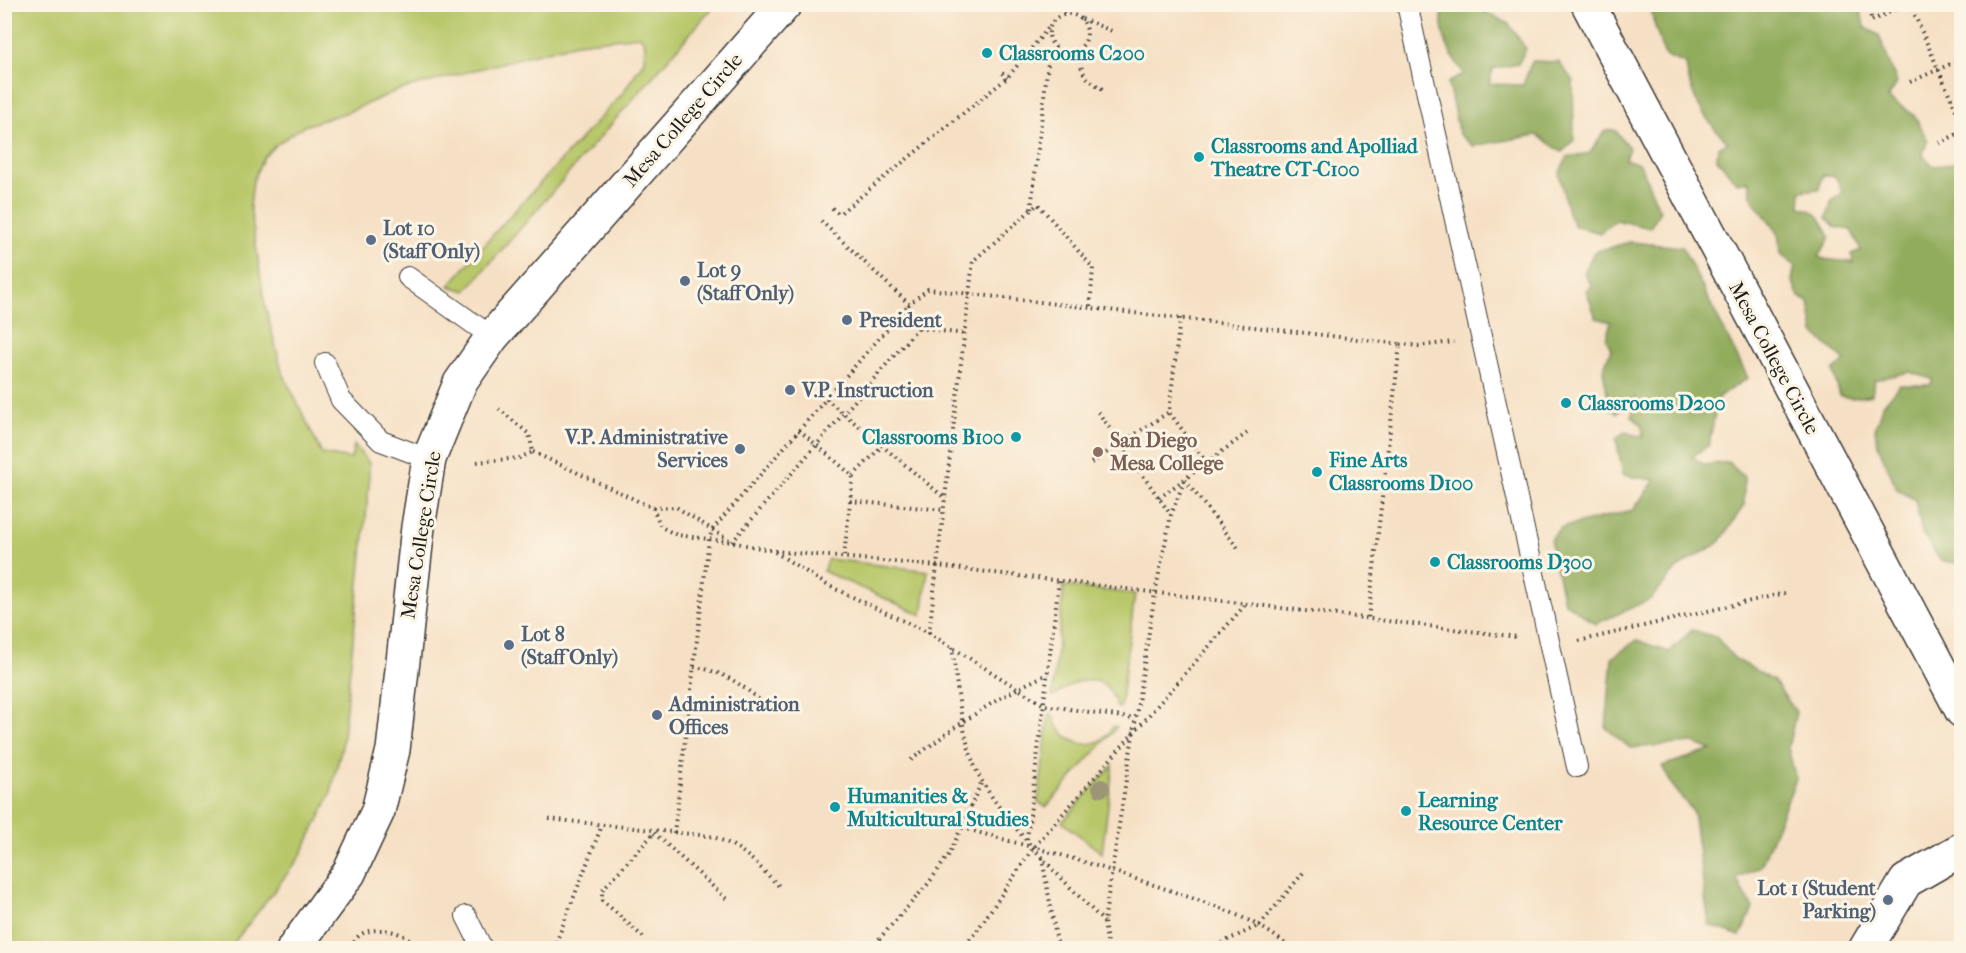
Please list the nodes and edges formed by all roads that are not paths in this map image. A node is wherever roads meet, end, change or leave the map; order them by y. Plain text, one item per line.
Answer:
1 (785, 4) edge
2 (1407, 4) edge
3 (1588, 4) edge
4 (408, 277) dead end
5 (492, 337) junction
6 (325, 363) dead end
7 (429, 459) junction
8 (1962, 711) edge
9 (1577, 767) dead end
10 (1962, 849) edge
11 (466, 916) dead end
12 (294, 948) edge
13 (482, 948) edge
14 (1866, 948) edge

1 - 5 street, Mesa College Circle
2 - 9 lane
3 - 8 street, Mesa College Circle
4 - 5 lane
5 - 7 street, Mesa College Circle
6 - 7 lane
7 - 12 street, Mesa College Circle
10 - 14 street
11 - 13 lane

